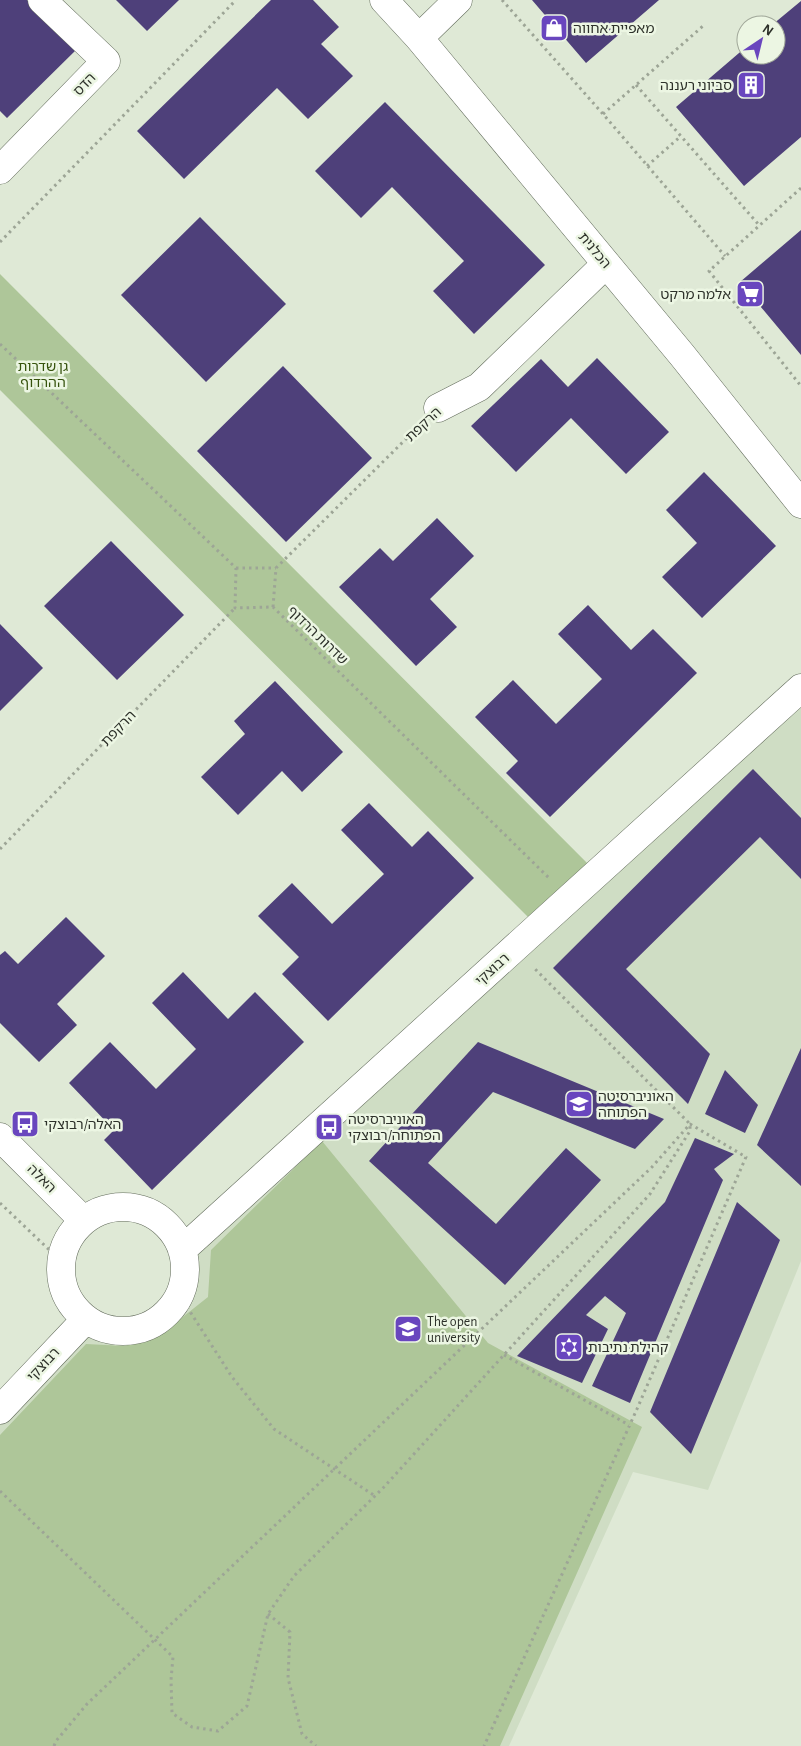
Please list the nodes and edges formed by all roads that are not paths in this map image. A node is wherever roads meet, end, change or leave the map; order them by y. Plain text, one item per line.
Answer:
1 (42, 0) edge
2 (384, 0) edge
3 (458, 0) edge
4 (419, 38) junction
5 (0, 170) edge
6 (606, 264) junction
7 (438, 408) road end
8 (801, 504) edge
9 (801, 688) edge
10 (0, 1137) edge
11 (84, 1220) junction
12 (182, 1250) junction
13 (86, 1319) junction
14 (0, 1410) edge

1 - 5 street, הדס
2 - 4 street, הכלנית
3 - 4 street
4 - 6 street, הכלנית
6 - 7 street, הרקפת
6 - 8 street, הכלנית
9 - 12 street, רבוצקי
10 - 11 street, האלה
11 - 12 street
11 - 13 street
12 - 13 street
13 - 14 street, רבוצקי

